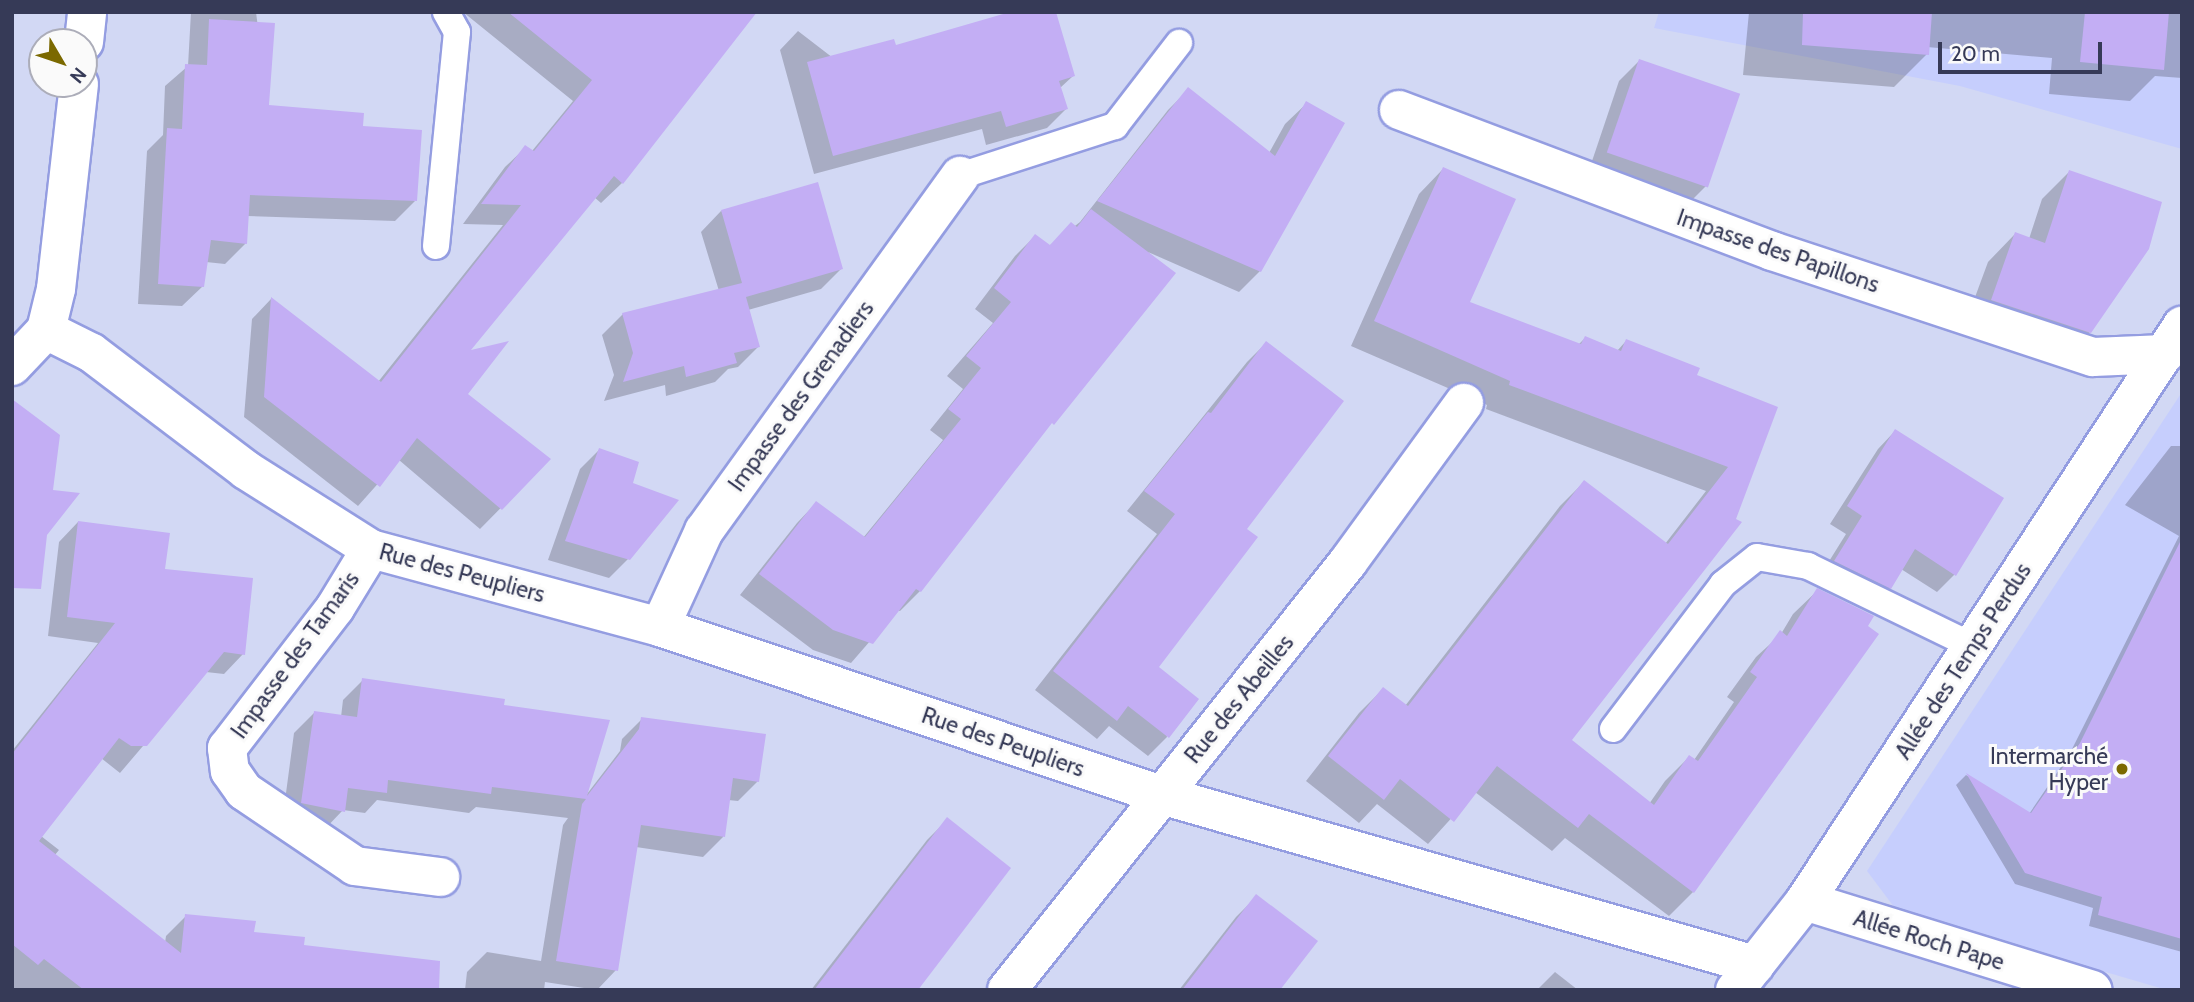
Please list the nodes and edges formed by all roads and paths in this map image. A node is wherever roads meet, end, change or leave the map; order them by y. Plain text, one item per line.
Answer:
1 (446, 12) edge
2 (1179, 43) dead end
3 (77, 98) edge
4 (1399, 110) dead end
5 (960, 176) joint
6 (436, 246) dead end
7 (46, 330) junction
8 (2174, 340) edge
9 (12, 366) edge
10 (1464, 403) dead end
11 (371, 549) junction
12 (660, 627) junction
13 (1973, 646) junction
14 (1613, 729) dead end
15 (1161, 795) junction
16 (440, 877) dead end
17 (1805, 901) junction
18 (1745, 977) edge
19 (1007, 990) edge
20 (2092, 990) edge

1 - 6 lane
2 - 5 lane
3 - 7 street
4 - 8 street, Impasse des Papillons
5 - 12 street, Impasse des Grenadiers
7 - 9 street
7 - 11 street, Rue des Peupliers
8 - 13 street, Allée des Temps Perdus
10 - 15 street, Rue des Abeilles
11 - 12 street, Rue des Peupliers
11 - 16 street, Impasse des Tamaris
12 - 15 street, Rue des Peupliers
13 - 14 lane
13 - 17 street, Allée des Temps Perdus
15 - 18 street, Rue des Peupliers
15 - 19 street, Rue des Abeilles
17 - 18 street, Allée des Temps Perdus
17 - 20 street, Allée Roch Pape

